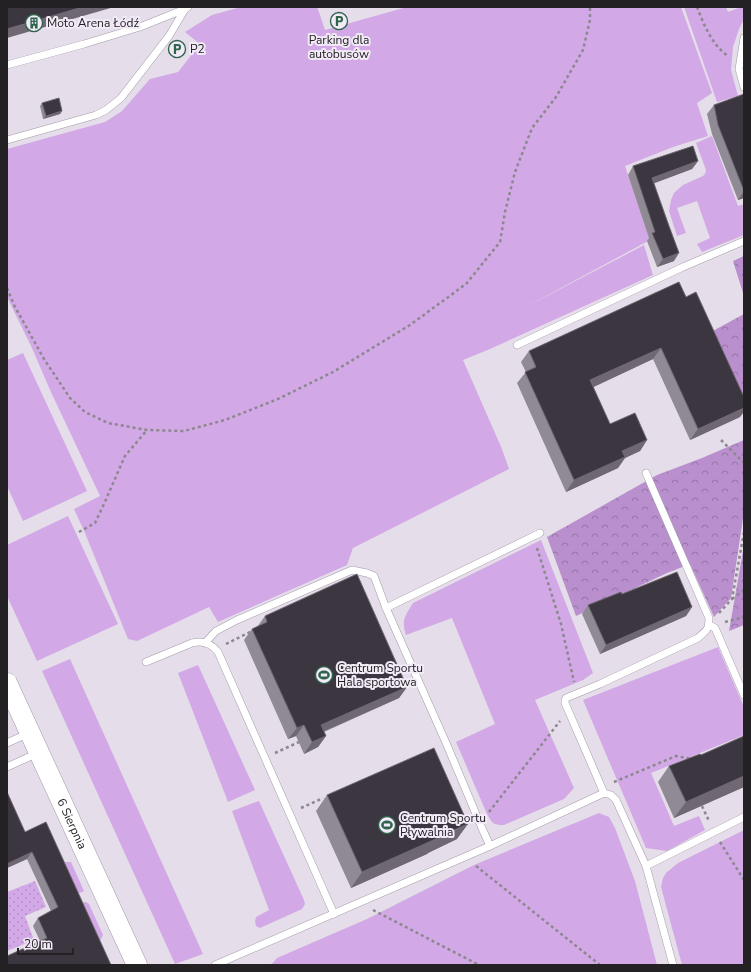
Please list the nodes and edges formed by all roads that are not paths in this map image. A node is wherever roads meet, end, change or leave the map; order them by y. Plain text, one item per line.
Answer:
1 (186, 8) edge
2 (744, 38) edge
3 (7, 64) edge
4 (744, 87) edge
5 (7, 140) edge
6 (744, 241) edge
7 (517, 345) dead end
8 (646, 473) dead end
9 (537, 535) road end
10 (386, 608) junction
11 (709, 625) junction
12 (205, 643) junction
13 (146, 662) dead end
14 (7, 683) edge
15 (744, 695) edge
16 (30, 733) junction
17 (7, 743) edge
18 (39, 752) junction
19 (7, 766) edge
20 (604, 793) junction
21 (744, 817) edge
22 (490, 846) junction
23 (646, 866) junction
24 (334, 914) junction
25 (137, 965) edge
26 (215, 965) edge
27 (673, 965) edge

1 - 3 lane
1 - 5 lane
2 - 4 lane
6 - 7 lane
8 - 11 lane
9 - 10 lane
10 - 12 lane
10 - 22 lane
11 - 15 lane
11 - 20 lane
12 - 13 lane
12 - 24 lane
14 - 16 street, 6 Sierpnia
16 - 17 lane
16 - 18 street, 6 Sierpnia
18 - 19 lane
18 - 25 street, 6 Sierpnia
20 - 22 lane
20 - 23 lane
21 - 23 lane
22 - 24 lane
23 - 27 lane
24 - 26 lane

